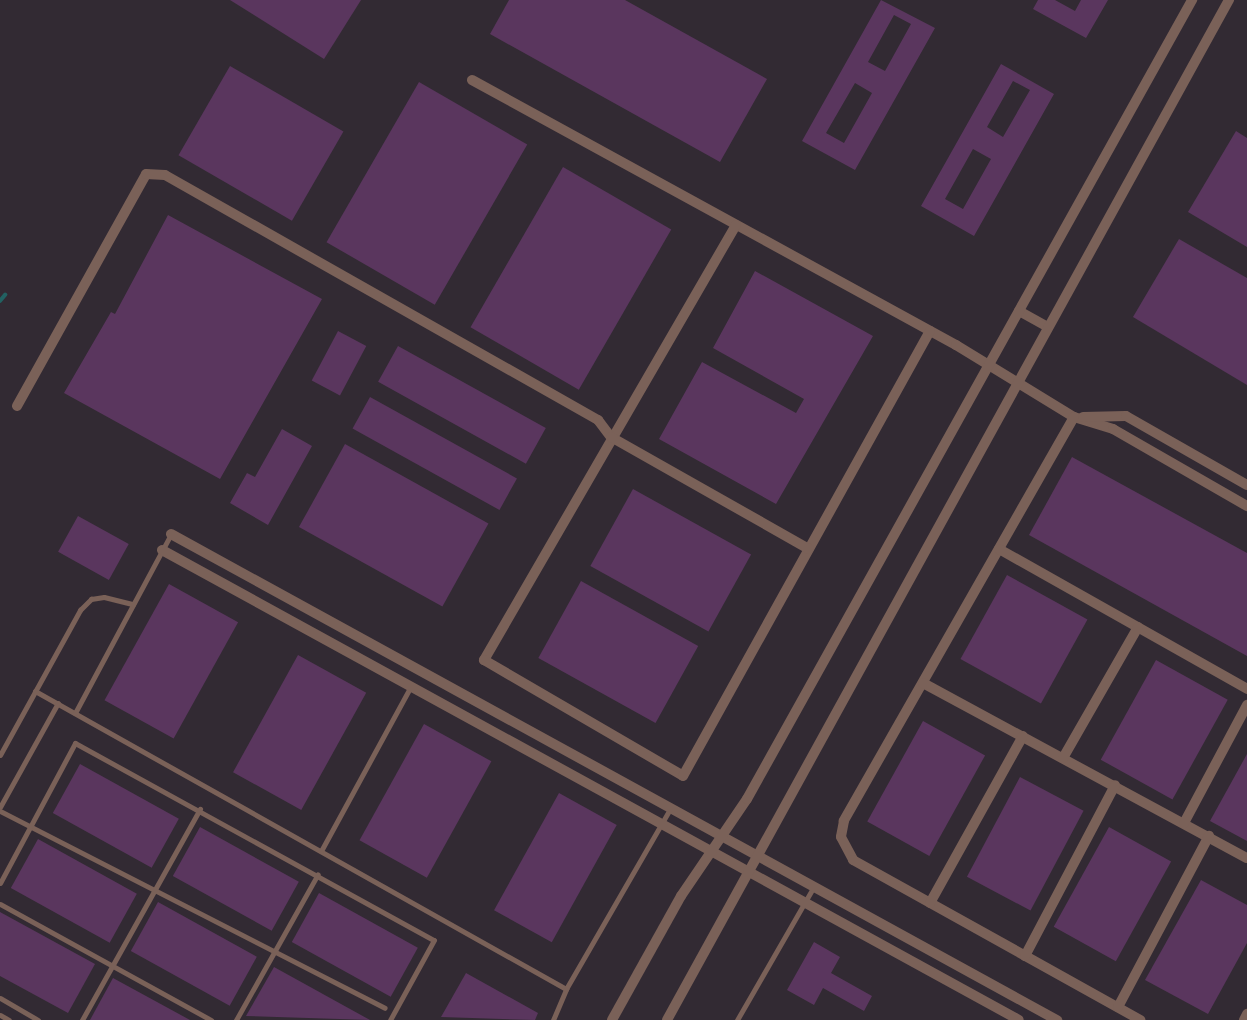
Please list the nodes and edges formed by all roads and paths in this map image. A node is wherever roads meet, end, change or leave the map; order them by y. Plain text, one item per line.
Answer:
1 (1192, 0) edge
2 (1229, 0) edge
3 (472, 80) dead end
4 (736, 225) junction
5 (1019, 311) junction
6 (1048, 327) junction
7 (930, 331) junction
8 (987, 368) junction
9 (1017, 383) junction
10 (17, 406) dead end
11 (1074, 417) junction
12 (611, 437) junction
13 (1247, 485) edge
14 (1247, 506) edge
15 (171, 534) joint
16 (809, 549) junction
17 (999, 549) junction
18 (162, 550) junction
19 (134, 604) junction
20 (1138, 627) junction
21 (923, 682) junction
22 (411, 687) junction
23 (1247, 689) edge
24 (35, 691) junction
25 (58, 703) junction
26 (1247, 705) edge
27 (75, 713) junction
28 (1023, 736) junction
29 (0, 755) edge
30 (1063, 758) junction
31 (1115, 785) junction
32 (671, 807) junction
33 (0, 809) edge
34 (200, 809) junction
35 (1184, 822) junction
36 (662, 823) junction
37 (722, 835) junction
38 (1209, 836) junction
39 (321, 851) junction
40 (712, 851) junction
41 (756, 854) junction
42 (1247, 858) edge
43 (747, 870) junction
44 (318, 874) junction
45 (1, 878) edge
46 (814, 886) junction
47 (804, 902) junction
48 (930, 903) junction
49 (0, 904) edge
50 (1025, 956) junction
51 (566, 989) junction
52 (0, 998) edge
53 (1118, 1007) junction
54 (386, 1008) dead end
55 (1247, 1014) edge
56 (0, 1015) edge
57 (9, 1020) edge
58 (38, 1020) edge
59 (82, 1020) edge
60 (211, 1020) edge
61 (236, 1020) edge
62 (390, 1020) edge
63 (553, 1020) edge
64 (612, 1020) edge
65 (667, 1020) edge
66 (737, 1020) edge
67 (1019, 1020) edge
68 (1057, 1020) edge
69 (1141, 1020) edge
70 (1244, 1020) edge

1 - 5 street
2 - 6 street
3 - 4 street
4 - 7 street
4 - 12 street
5 - 6 street
5 - 8 street
6 - 9 street
7 - 8 street
7 - 16 street
8 - 9 street
8 - 37 street
9 - 11 street
9 - 41 street
10 - 12 street
11 - 13 street
11 - 14 street
11 - 17 street
12 - 16 street
12 - 16 street
15 - 18 lane
15 - 32 street
17 - 20 street
17 - 21 street
18 - 19 lane
18 - 22 street
19 - 24 lane
19 - 27 lane
20 - 23 street
20 - 30 street
21 - 28 street
21 - 48 street
22 - 36 street
22 - 39 lane
24 - 25 lane
24 - 29 lane
25 - 27 lane
25 - 33 lane
26 - 35 street
27 - 39 lane
28 - 30 street
28 - 48 street
30 - 31 street
31 - 35 street
31 - 50 street
32 - 36 lane
32 - 37 street
33 - 54 lane
34 - 44 lane, bridge
34 - 45 lane, bridge
34 - 59 lane, bridge
35 - 38 street
36 - 40 street
36 - 51 lane
37 - 40 street
37 - 41 street
38 - 42 street
38 - 53 street
39 - 51 lane
40 - 43 street
40 - 64 street
41 - 43 street
41 - 46 street
43 - 47 street
43 - 65 street
44 - 61 lane, bridge
44 - 62 lane, bridge
46 - 47 lane
46 - 68 street
47 - 66 lane
47 - 67 street
48 - 50 street
49 - 60 lane
50 - 53 street
51 - 63 lane
52 - 58 lane
53 - 69 street
55 - 70 street
56 - 57 lane

